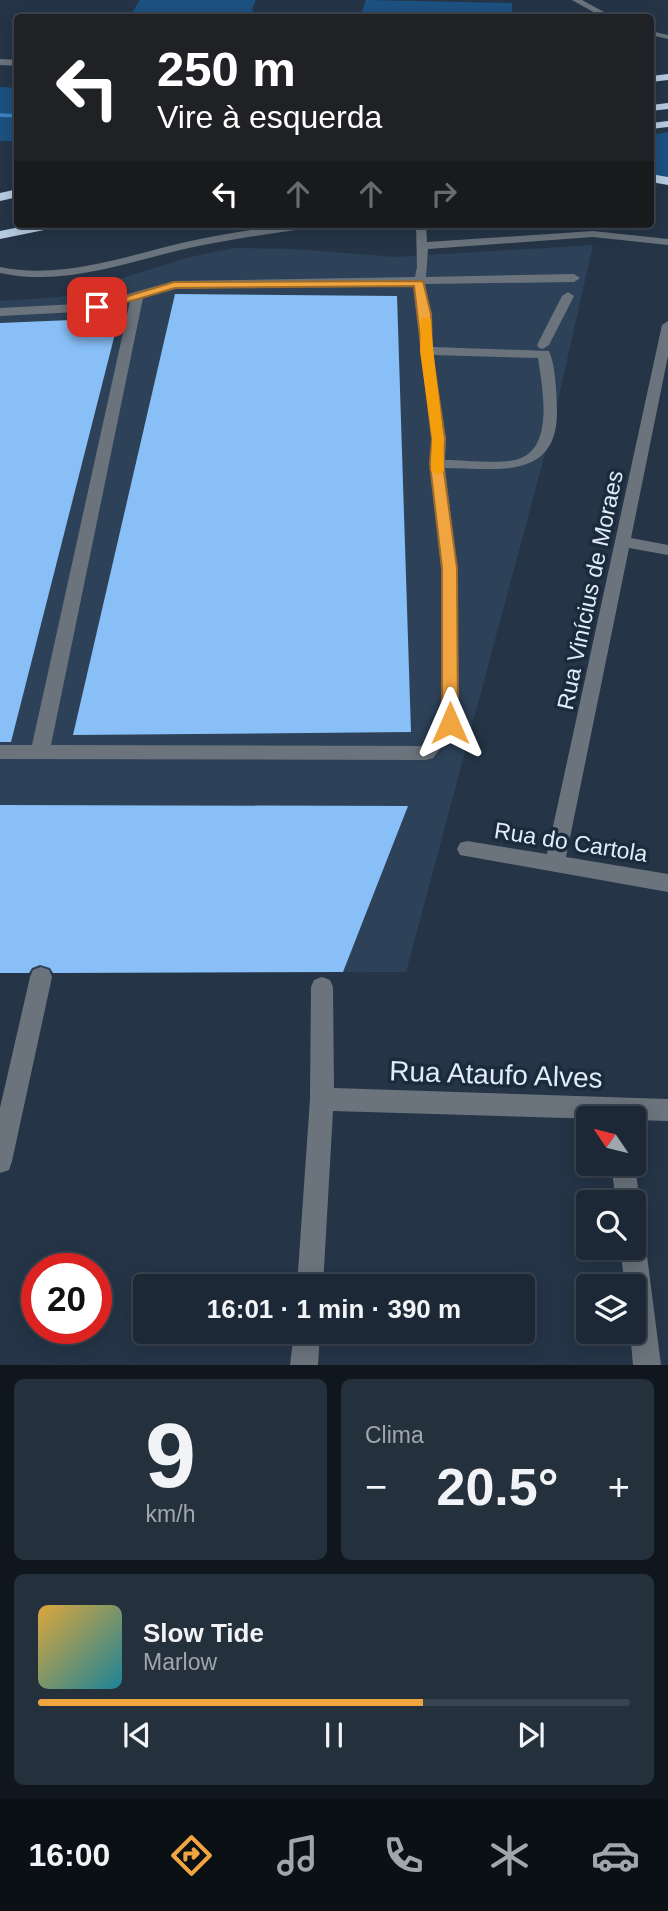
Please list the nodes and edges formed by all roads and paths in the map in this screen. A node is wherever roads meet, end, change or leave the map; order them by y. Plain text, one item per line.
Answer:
1 (576, 0) edge
2 (603, 14) edge
3 (34, 228) edge
4 (289, 228) edge
5 (421, 228) edge
6 (580, 228) edge
7 (593, 234) junction
8 (0, 235) edge
9 (668, 242) edge
10 (422, 246) junction
11 (0, 270) edge
12 (574, 278) dead end
13 (419, 283) junction
14 (138, 294) junction
15 (568, 296) dead end
16 (0, 313) edge
17 (668, 325) edge
18 (543, 345) dead end
19 (426, 351) junction
20 (437, 464) junction
21 (624, 542) junction
22 (668, 550) edge
23 (0, 752) edge
24 (40, 752) junction
25 (467, 849) dead end
26 (555, 864) junction
27 (668, 883) edge
28 (41, 977) dead end
29 (322, 987) dead end
30 (322, 1099) junction
31 (668, 1110) edge
32 (576, 1111) edge
33 (646, 1111) edge
34 (0, 1161) edge
35 (634, 1260) edge
36 (311, 1274) edge
37 (306, 1344) edge
38 (304, 1365) edge
39 (647, 1365) edge

1 - 2 street
3 - 8 highway
4 - 11 street
5 - 10 street
6 - 7 street
7 - 9 street
7 - 10 street
10 - 13 street
12 - 13 street
13 - 14 street
13 - 19 street
14 - 16 street
14 - 24 street
15 - 18 street
17 - 21 street, Rua Vinícius de Moraes
19 - 20 street
19 - 20 street
20 - 24 street
21 - 22 street
21 - 26 street, Rua Vinícius de Moraes
23 - 24 street
25 - 26 street, Rua do Cartola
26 - 27 street, Rua do Cartola
28 - 34 street
29 - 30 street
30 - 32 street, Rua Ataufo Alves
30 - 36 street
31 - 33 street, Rua Ataufo Alves
35 - 39 street
37 - 38 street

